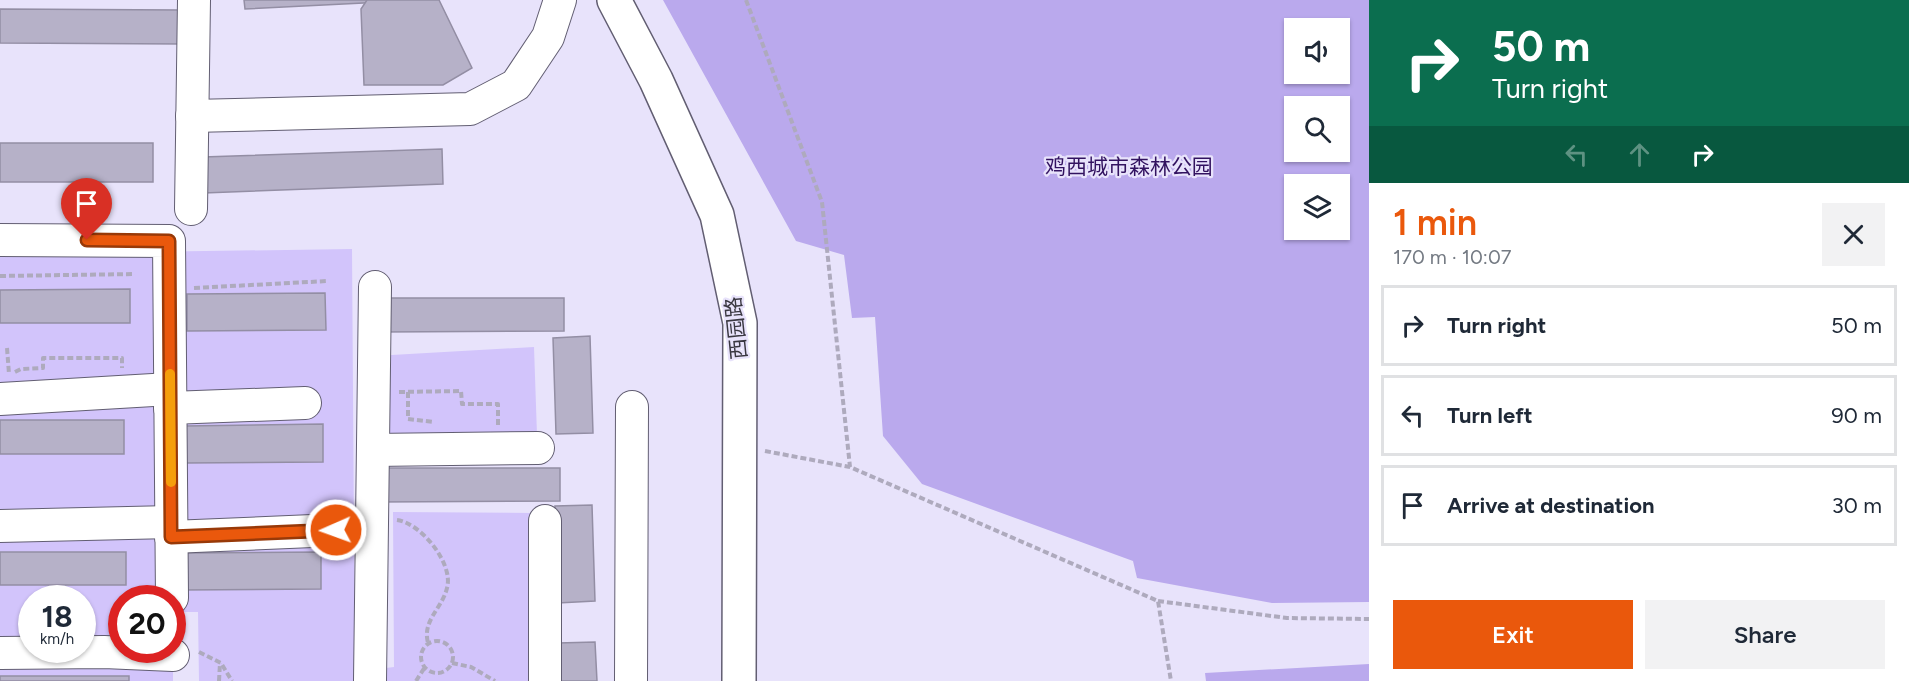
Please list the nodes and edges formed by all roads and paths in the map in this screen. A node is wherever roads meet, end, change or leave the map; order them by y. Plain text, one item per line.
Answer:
1 (194, 0) edge
2 (560, 0) edge
3 (615, 0) edge
4 (746, 0) edge
5 (192, 116) junction
6 (191, 208) dead end
7 (0, 240) edge
8 (135, 274) dead end
9 (0, 276) edge
10 (328, 281) dead end
11 (375, 287) dead end
12 (169, 290) junction
13 (0, 375) edge
14 (122, 392) junction
15 (374, 392) junction
16 (408, 392) junction
17 (0, 399) edge
18 (170, 399) junction
19 (305, 403) dead end
20 (632, 407) dead end
21 (437, 423) dead end
22 (495, 432) junction
23 (740, 447) junction
24 (538, 448) dead end
25 (373, 450) junction
26 (850, 467) junction
27 (372, 516) junction
28 (545, 521) dead end
29 (0, 526) edge
30 (171, 530) junction
31 (336, 530) dead end
32 (172, 585) edge
33 (1158, 601) junction
34 (1369, 619) edge
35 (428, 643) junction
36 (108, 652) edge
37 (0, 653) edge
38 (186, 659) edge
39 (220, 662) junction
40 (452, 663) junction
41 (425, 667) junction
42 (219, 681) edge
43 (232, 681) edge
44 (370, 681) edge
45 (416, 681) edge
46 (495, 681) edge
47 (545, 681) edge
48 (631, 681) edge
49 (738, 681) edge
50 (1171, 681) edge

1 - 5 street
2 - 5 street
3 - 23 main road, 西园路
4 - 26 path
5 - 6 street
7 - 12 street
8 - 9 path
10 - 12 path
11 - 15 street
12 - 18 street
13 - 14 path
14 - 17 street
14 - 18 street
15 - 16 path
15 - 25 street
16 - 21 path
16 - 22 path
18 - 19 street
18 - 30 street
20 - 48 street
22 - 24 street
22 - 25 street
23 - 26 path
23 - 49 main road, 西园路
25 - 27 street
26 - 33 path
27 - 35 path
27 - 44 street
28 - 47 street
29 - 30 street
30 - 31 street
30 - 32 street
33 - 34 path
33 - 50 path
35 - 40 path
35 - 41 path
36 - 37 street
38 - 39 path
39 - 42 path
39 - 43 path
40 - 41 path
40 - 46 path
41 - 45 path

